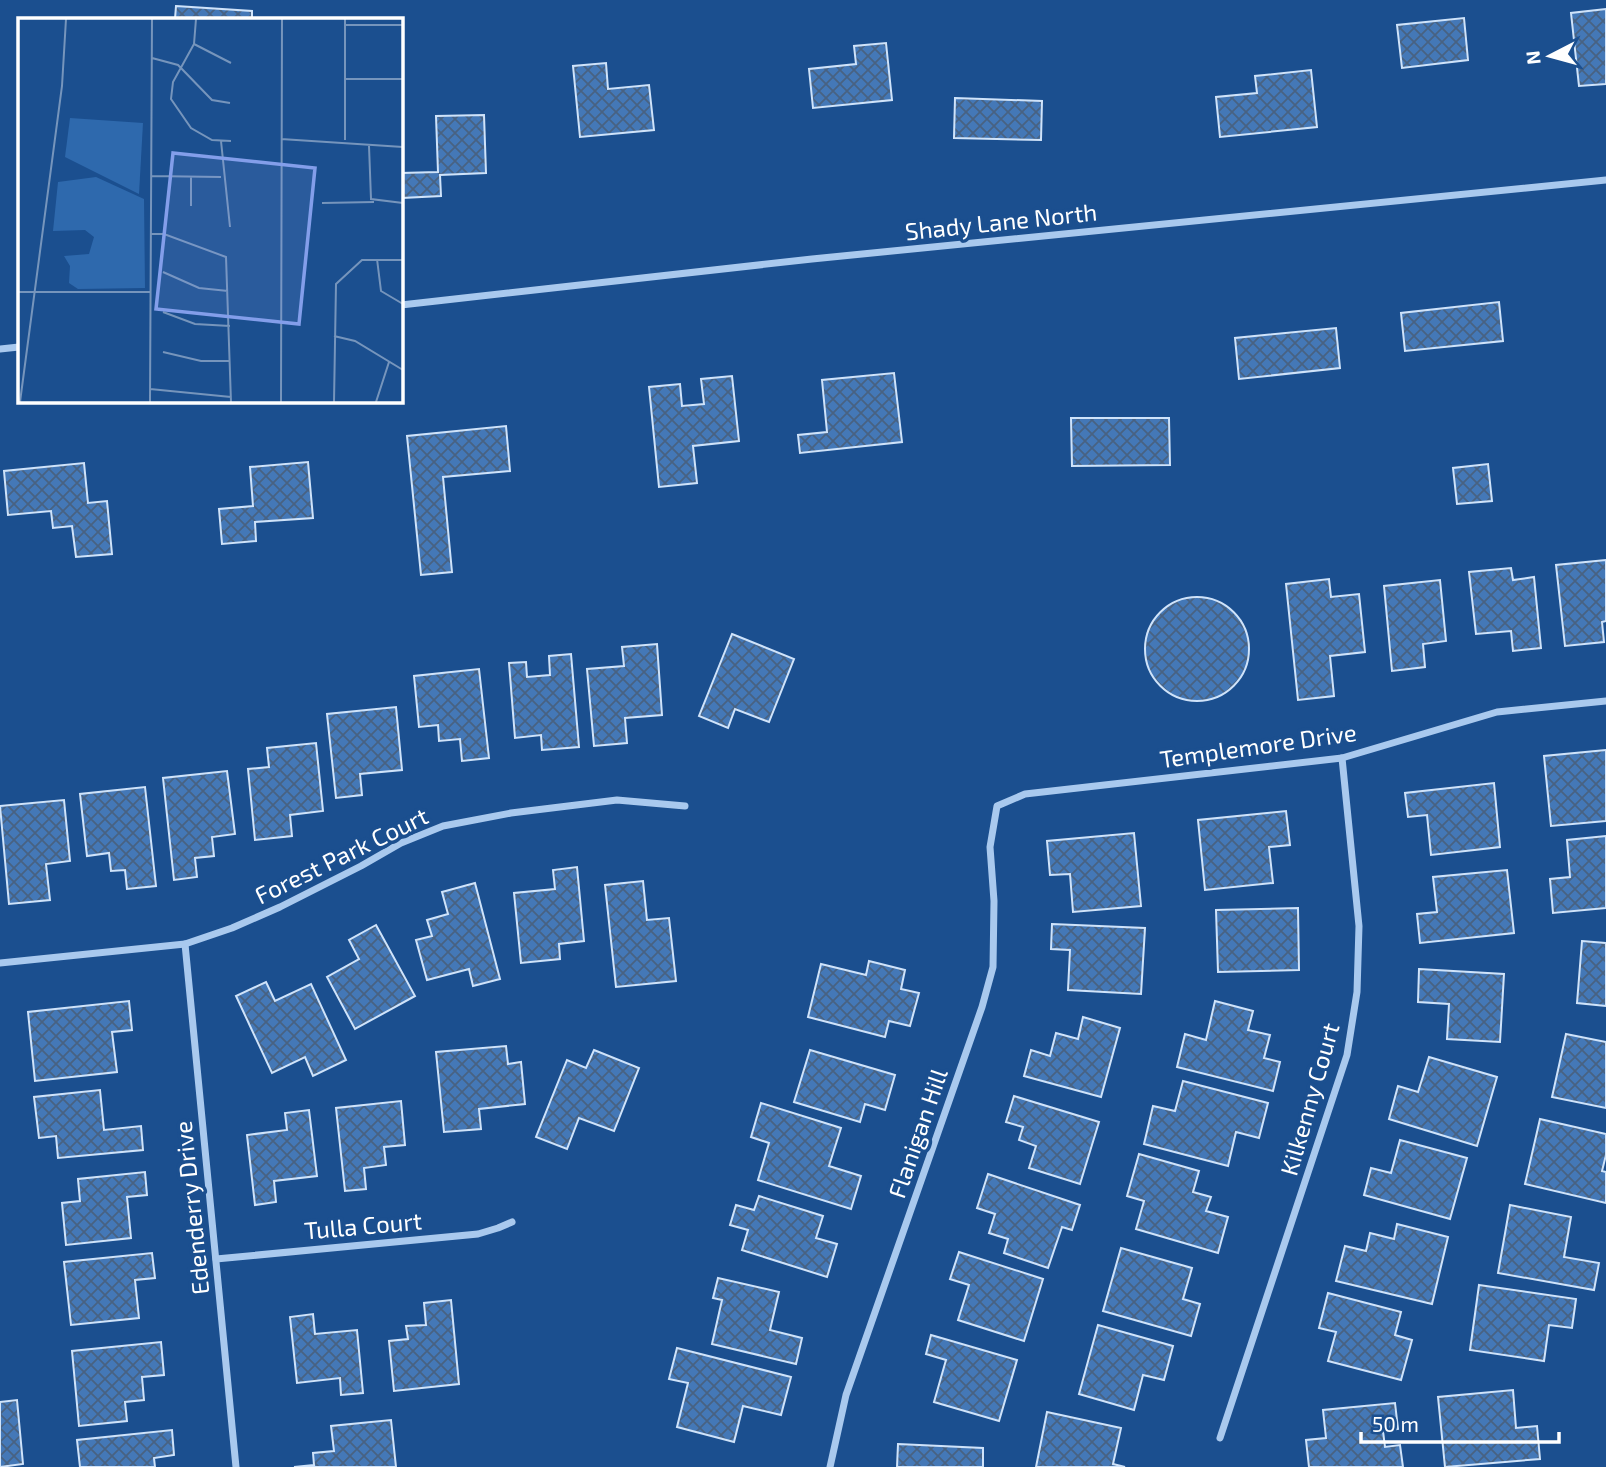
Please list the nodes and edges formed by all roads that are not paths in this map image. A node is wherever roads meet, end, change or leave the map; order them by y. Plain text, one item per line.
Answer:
1 (1606, 180) edge
2 (402, 304) edge
3 (18, 346) edge
4 (0, 349) edge
5 (1606, 701) edge
6 (1342, 758) junction
7 (685, 806) dead end
8 (997, 806) joint
9 (185, 944) junction
10 (0, 963) edge
11 (512, 1222) dead end
12 (216, 1259) junction
13 (1220, 1438) dead end
14 (236, 1467) edge
15 (830, 1467) edge

1 - 2 street, Shady Lane North
3 - 4 street
5 - 6 street, Templemore Drive
6 - 8 street, Templemore Drive
6 - 13 street, Kilkenny Court
7 - 9 street, Forest Park Court
8 - 15 street, Flanigan Hill
9 - 10 street, Forest Park Court
9 - 12 street, Edenderry Drive
11 - 12 street, Tulla Court
12 - 14 street, Edenderry Drive

